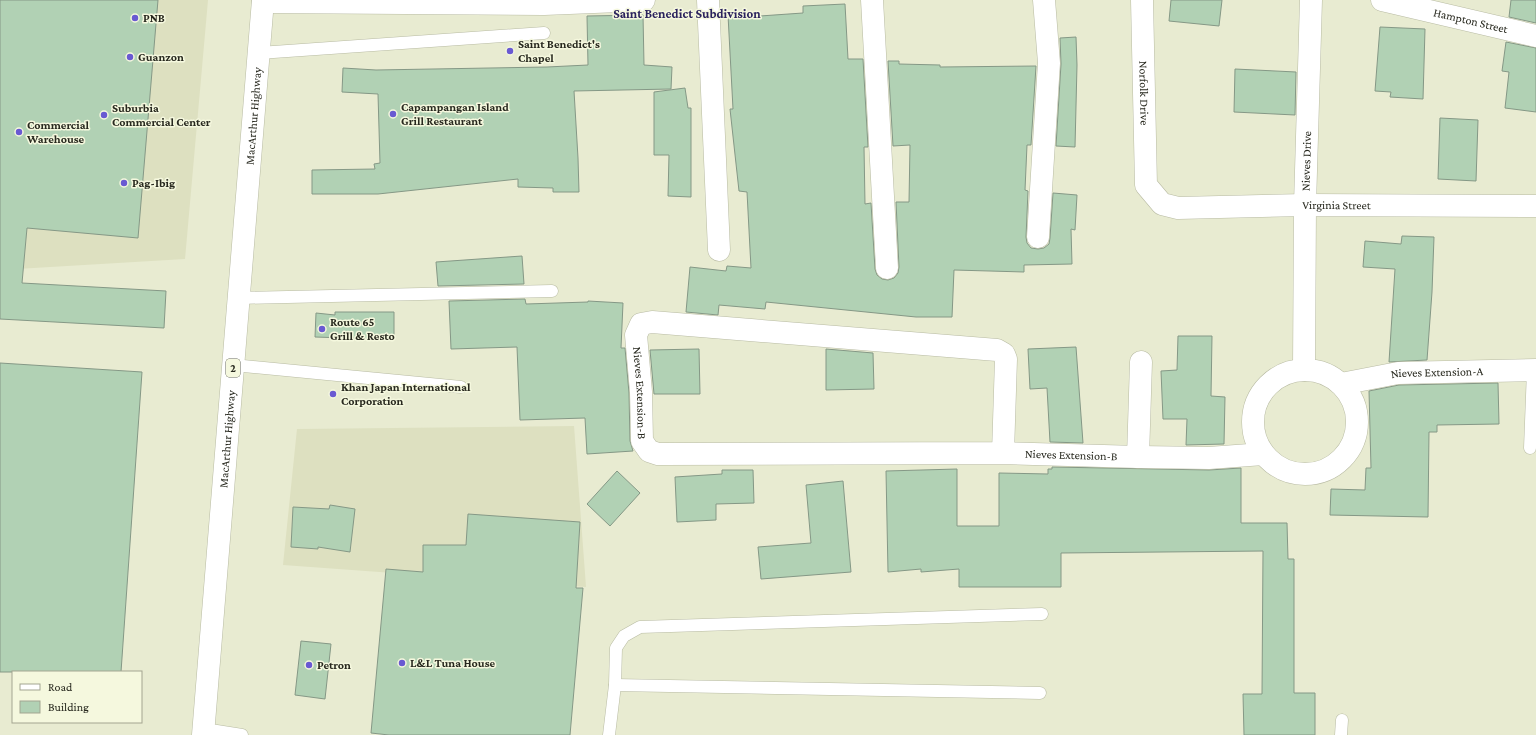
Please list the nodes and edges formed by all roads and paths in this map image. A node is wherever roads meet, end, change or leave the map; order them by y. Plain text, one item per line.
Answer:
1 (644, 0) edge
2 (708, 0) edge
3 (872, 0) edge
4 (1044, 0) edge
5 (1142, 0) edge
6 (1311, 0) edge
7 (1382, 0) edge
8 (263, 1) edge
9 (544, 33) dead end
10 (1536, 36) edge
11 (259, 53) junction
12 (1146, 185) joint
13 (1305, 205) junction
14 (1536, 206) edge
15 (1038, 237) dead end
16 (719, 250) dead end
17 (887, 268) dead end
18 (552, 292) dead end
19 (239, 298) junction
20 (1141, 362) dead end
21 (234, 365) junction
22 (1304, 370) junction
23 (1535, 370) edge
24 (1341, 384) junction
25 (461, 386) dead end
26 (1530, 448) dead end
27 (1003, 453) junction
28 (1263, 454) junction
29 (1138, 457) junction
30 (1042, 614) dead end
31 (615, 685) junction
32 (1040, 694) dead end
33 (1342, 720) dead end
34 (204, 732) edge
35 (242, 735) edge
36 (609, 735) edge
37 (1341, 735) edge

1 - 8 main road
2 - 16 main road
3 - 17 main road
4 - 15 main road
5 - 12 main road, Norfolk Drive
6 - 13 main road, Nieves Drive
7 - 10 main road, Hampton Street
8 - 11 main road, MacArthur Highway / 2
9 - 11 lane
11 - 19 main road, MacArthur Highway / 2
12 - 13 main road, Virginia Street
13 - 14 main road, Virginia Street
13 - 22 main road, Nieves Drive
18 - 19 lane
19 - 21 main road, MacArthur Highway / 2
20 - 29 main road
21 - 25 lane
21 - 34 main road, MacArthur Highway / 2
22 - 24 main road
22 - 28 main road
23 - 24 main road, Nieves Extension-A
23 - 26 lane, Nieves Extension-A
24 - 28 main road
27 - 27 main road, Nieves Extension-B
27 - 29 main road, Nieves Extension-B
28 - 29 main road, Nieves Extension-B
30 - 31 lane
31 - 32 lane
31 - 36 lane
33 - 37 lane
34 - 35 lane

